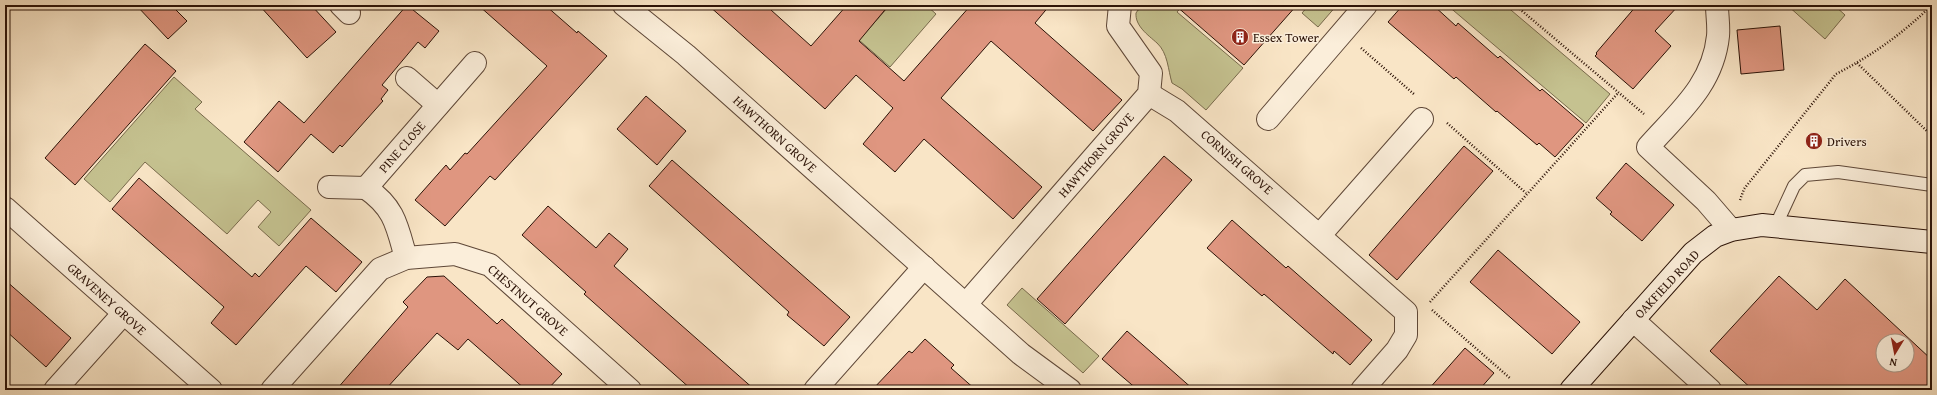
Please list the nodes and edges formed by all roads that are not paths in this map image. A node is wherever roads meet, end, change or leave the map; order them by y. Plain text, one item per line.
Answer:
1 (624, 5) edge
2 (1120, 5) edge
3 (1366, 5) edge
4 (1717, 5) edge
5 (475, 63) dead end
6 (407, 78) dead end
7 (1149, 94) junction
8 (438, 105) junction
9 (1268, 119) dead end
10 (1422, 119) dead end
11 (1932, 185) edge
12 (329, 187) dead end
13 (366, 188) junction
14 (5, 208) edge
15 (1776, 225) junction
16 (1731, 230) junction
17 (1320, 236) junction
18 (1932, 242) edge
19 (406, 258) junction
20 (924, 267) junction
21 (966, 304) junction
22 (123, 314) junction
23 (1632, 320) junction
24 (55, 390) edge
25 (211, 390) edge
26 (272, 390) edge
27 (630, 390) edge
28 (814, 390) edge
29 (1070, 390) edge
30 (1362, 390) edge
31 (1571, 390) edge
32 (1710, 390) edge

1 - 20 street, HAWTHORN GROVE
2 - 7 street
3 - 9 street
4 - 16 street
5 - 8 street, PINE CLOSE
6 - 8 street
7 - 17 street, CORNISH GROVE
7 - 21 street, HAWTHORN GROVE
8 - 13 street, PINE CLOSE
10 - 17 street
11 - 15 lane
12 - 13 street
13 - 19 street
14 - 22 street, GRAVENEY GROVE
15 - 16 street, OAKFIELD ROAD
15 - 18 street, OAKFIELD ROAD
16 - 23 street, OAKFIELD ROAD
17 - 30 street, CORNISH GROVE
19 - 26 street, CHESTNUT GROVE
19 - 27 street, CHESTNUT GROVE
20 - 21 street, HAWTHORN GROVE
20 - 28 street
21 - 29 street, HAWTHORN GROVE
22 - 24 street
22 - 25 street, GRAVENEY GROVE
23 - 31 street, OAKFIELD ROAD
23 - 32 street

